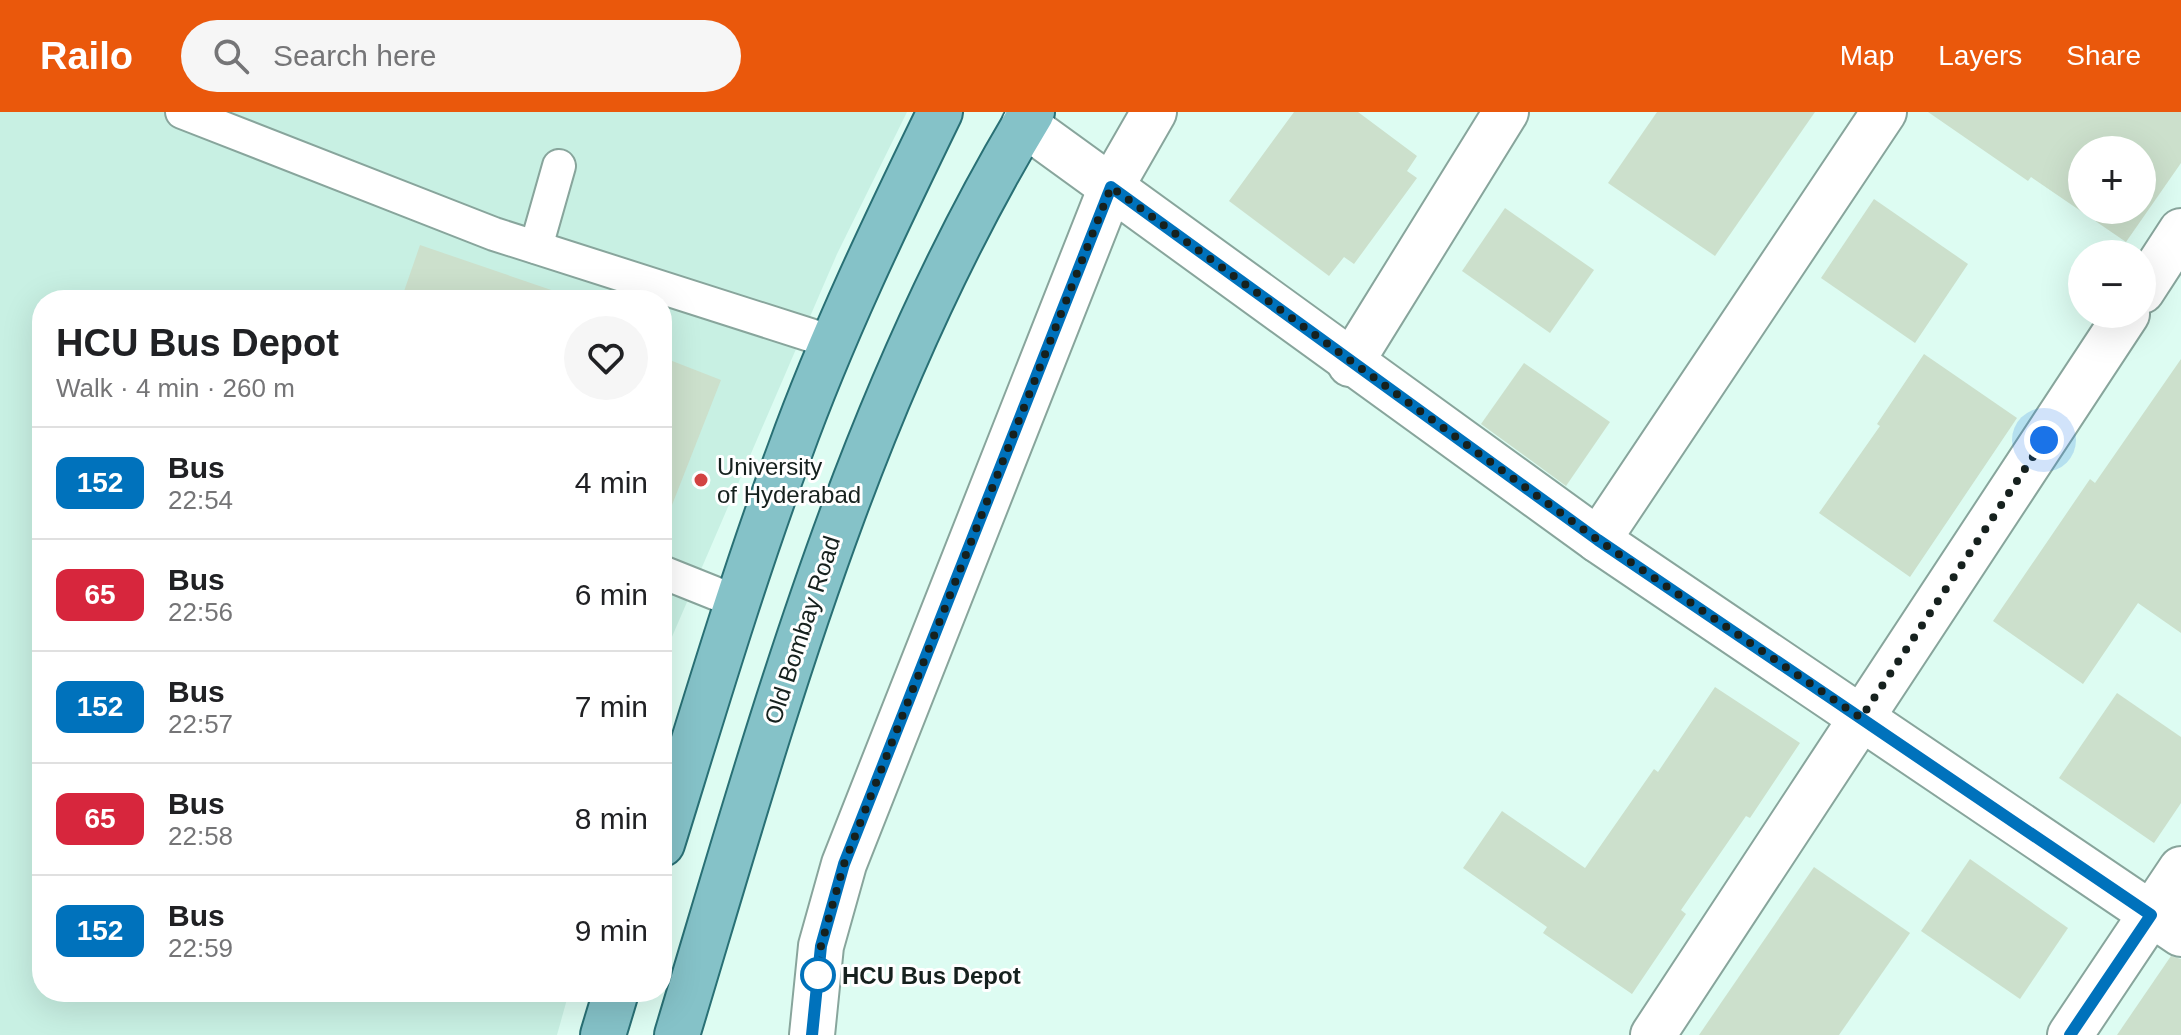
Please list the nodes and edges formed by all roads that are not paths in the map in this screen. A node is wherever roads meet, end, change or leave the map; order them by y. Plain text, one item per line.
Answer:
1 (182, 112) edge
2 (940, 112) edge
3 (1154, 112) edge
4 (1506, 112) edge
5 (1884, 112) edge
6 (1028, 118) edge
7 (559, 166) dead end
8 (1111, 187) junction
9 (2181, 231) edge
10 (536, 247) junction
11 (2156, 269) edge
12 (670, 290) edge
13 (672, 291) edge
14 (2118, 328) edge
15 (835, 343) junction
16 (1350, 364) junction
17 (1598, 540) junction
18 (672, 576) edge
19 (737, 602) junction
20 (1861, 718) junction
21 (672, 812) edge
22 (2181, 869) edge
23 (2166, 924) edge
24 (613, 1002) edge
25 (603, 1035) edge
26 (677, 1035) edge
27 (812, 1035) edge
28 (1653, 1035) edge
29 (2070, 1035) edge

1 - 10 lane
2 - 15 main road
3 - 8 street
4 - 16 street
5 - 17 street
6 - 8 street
6 - 26 main road, Old Bombay Road
7 - 10 lane
8 - 16 street
8 - 27 street
9 - 11 street
10 - 12 lane
13 - 15 lane
14 - 20 street
15 - 19 main road
16 - 17 street
17 - 20 street
18 - 19 lane
19 - 21 main road
20 - 23 street
20 - 28 street
22 - 23 street
23 - 29 street
24 - 25 main road

